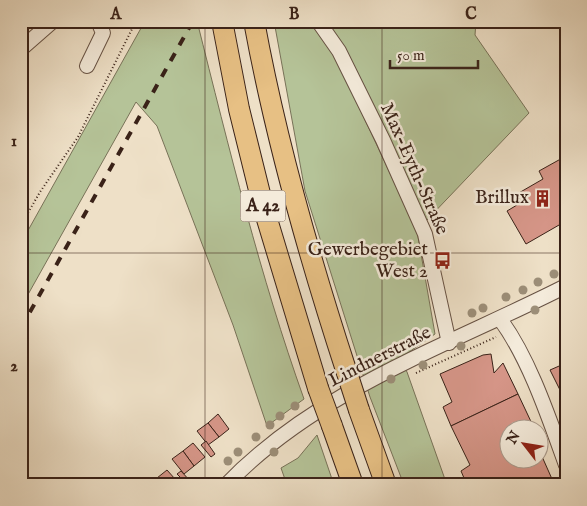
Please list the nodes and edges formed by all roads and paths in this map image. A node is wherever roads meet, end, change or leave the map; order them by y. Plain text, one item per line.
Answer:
1 (53, 21) edge
2 (98, 21) edge
3 (136, 21) edge
4 (222, 21) edge
5 (254, 21) edge
6 (318, 21) edge
7 (21, 49) edge
8 (86, 66) dead end
9 (21, 225) edge
10 (566, 286) edge
11 (500, 319) junction
12 (449, 343) junction
13 (566, 465) edge
14 (226, 485) edge
15 (353, 485) edge
16 (386, 485) edge

1 - 7 street
2 - 8 street
3 - 9 path
4 - 15 highway, A 42, bridge
5 - 16 highway, A 42, bridge
6 - 12 street, Max-Eyth-Straße
10 - 11 street, Lindnerstraße
11 - 12 street, Lindnerstraße
11 - 13 street
12 - 14 street, Lindnerstraße

